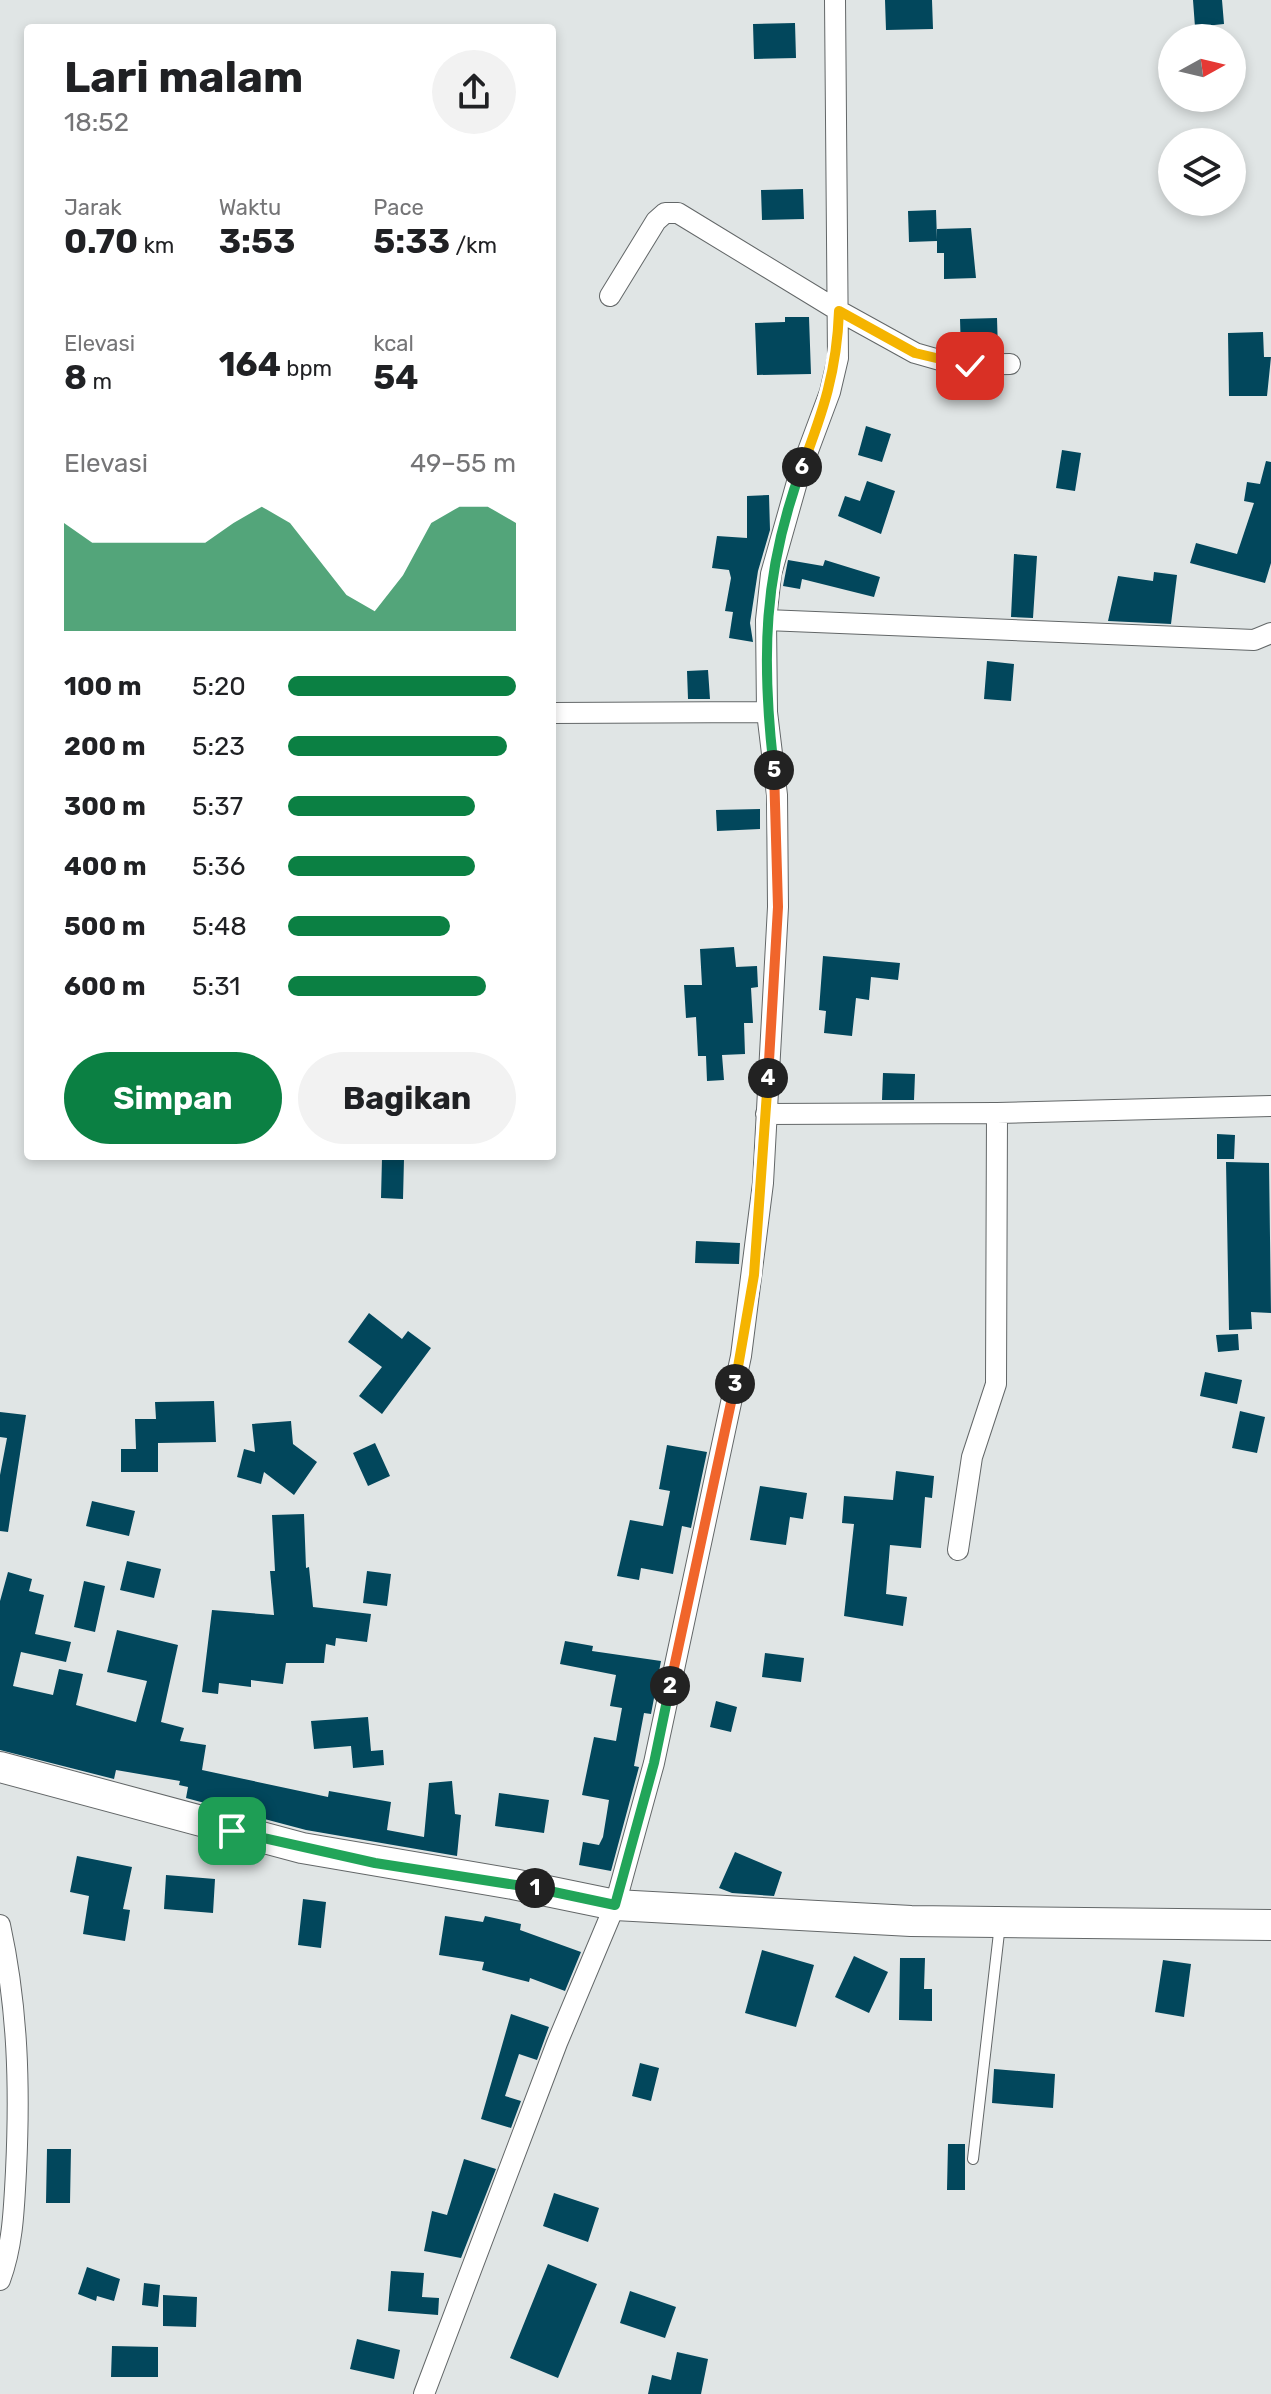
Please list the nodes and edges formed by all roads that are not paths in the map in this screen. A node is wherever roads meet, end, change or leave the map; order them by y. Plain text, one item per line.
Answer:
1 (835, 0) edge
2 (610, 296) dead end
3 (839, 311) junction
4 (1010, 364) dead end
5 (766, 620) junction
6 (1271, 633) edge
7 (767, 712) junction
8 (556, 713) edge
9 (1271, 1106) edge
10 (997, 1113) junction
11 (766, 1114) junction
12 (958, 1550) dead end
13 (0, 1767) edge
14 (615, 1905) junction
15 (1000, 1922) junction
16 (0, 1925) edge
17 (1271, 1925) edge
18 (973, 2159) dead end
19 (0, 2279) edge
20 (424, 2394) edge

1 - 3 street
2 - 3 street
3 - 4 street
3 - 5 street
5 - 6 street
5 - 7 street
7 - 8 street
7 - 11 street
9 - 10 street
10 - 11 street
10 - 12 street
11 - 14 street
13 - 14 main road
14 - 15 main road
14 - 20 street
15 - 17 main road
15 - 18 lane
16 - 19 street

